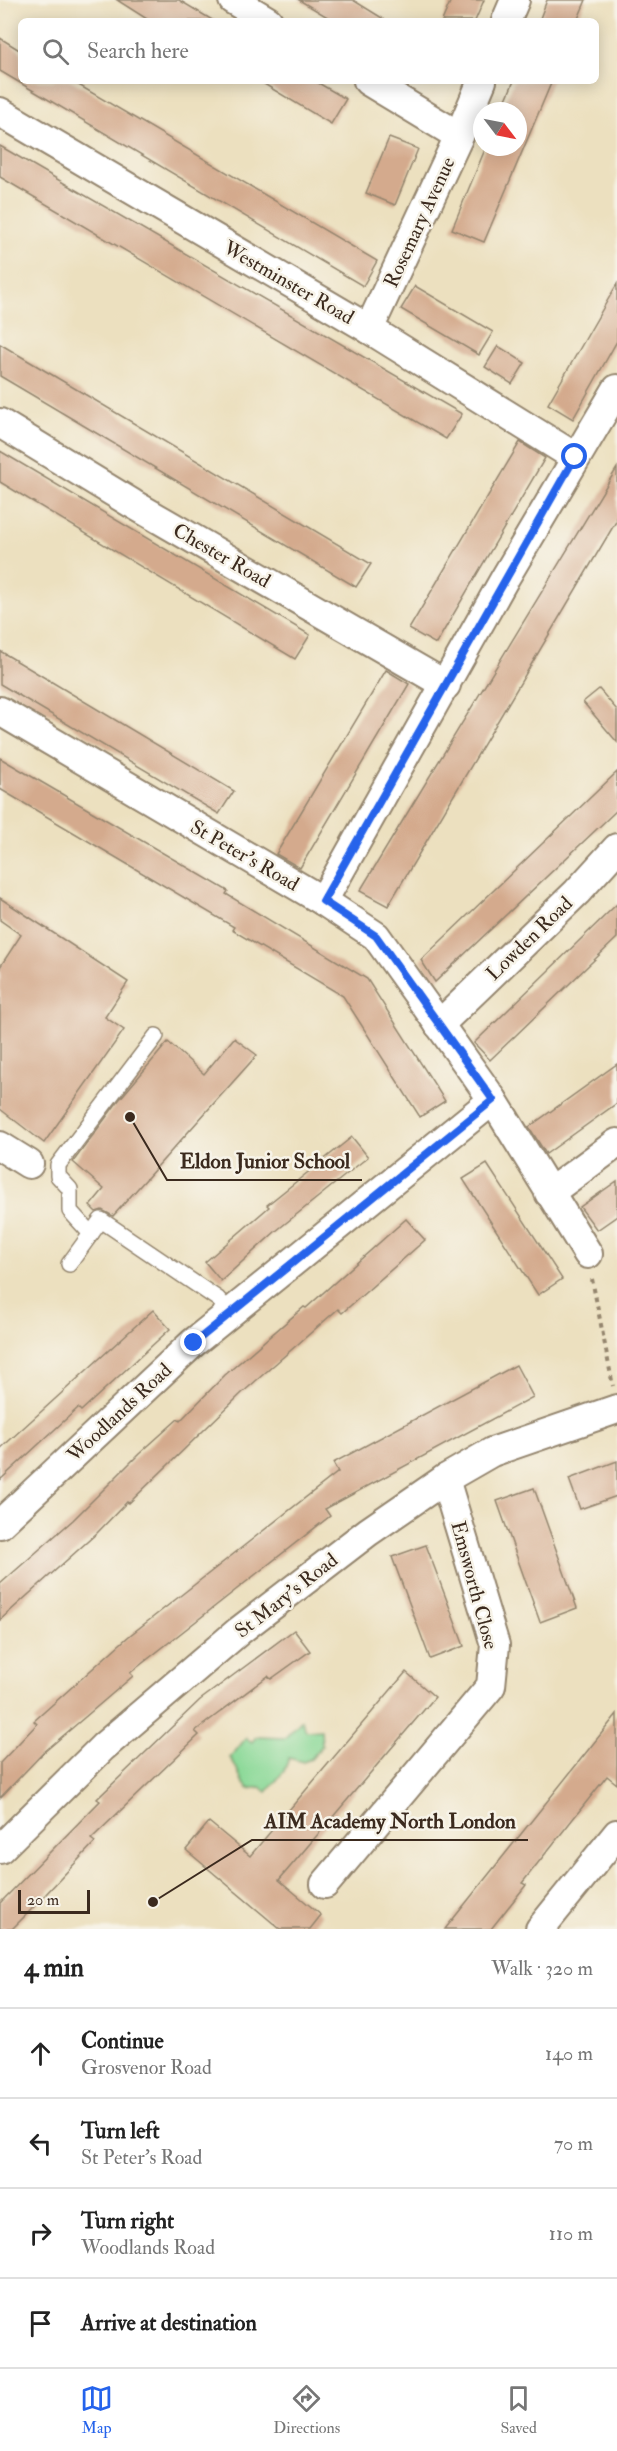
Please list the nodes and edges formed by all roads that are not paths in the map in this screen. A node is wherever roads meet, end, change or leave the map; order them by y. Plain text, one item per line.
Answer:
1 (233, 0) edge
2 (515, 0) edge
3 (263, 18) edge
4 (508, 18) edge
5 (373, 84) edge
6 (481, 84) edge
7 (0, 112) edge
8 (459, 136) junction
9 (369, 329) junction
10 (617, 389) edge
11 (0, 423) edge
12 (575, 457) junction
13 (446, 685) junction
14 (0, 711) edge
15 (617, 848) edge
16 (323, 901) junction
17 (439, 1024) junction
18 (156, 1036) dead end
19 (493, 1100) junction
20 (617, 1143) edge
21 (0, 1146) edge
22 (29, 1164) dead end
23 (549, 1193) junction
24 (91, 1234) junction
25 (588, 1254) road end
26 (69, 1264) dead end
27 (231, 1313) junction
28 (617, 1409) edge
29 (445, 1479) junction
30 (0, 1524) edge
31 (617, 1834) edge
32 (0, 1849) edge
33 (325, 1884) dead end
34 (540, 1929) edge

1 - 3 street
2 - 4 street
5 - 8 street
6 - 8 street, Rosemary Avenue
7 - 9 street, Westminster Road
8 - 9 street, Rosemary Avenue
9 - 12 street, Westminster Road
10 - 12 street
11 - 13 street, Chester Road
12 - 13 street
13 - 16 street
14 - 16 street, St Peter's Road
15 - 17 street, Lowden Road
16 - 17 street, St Peter's Road
17 - 19 street, St Peter's Road
18 - 24 lane
19 - 23 street, St Peter's Road
19 - 27 street, Woodlands Road
20 - 23 street
21 - 22 street
23 - 25 street, St Peter's Road
24 - 26 lane
24 - 27 lane
27 - 30 street, Woodlands Road
28 - 29 street, St Mary's Road
29 - 32 street, St Mary's Road
29 - 33 street, Emsworth Close
31 - 34 street

